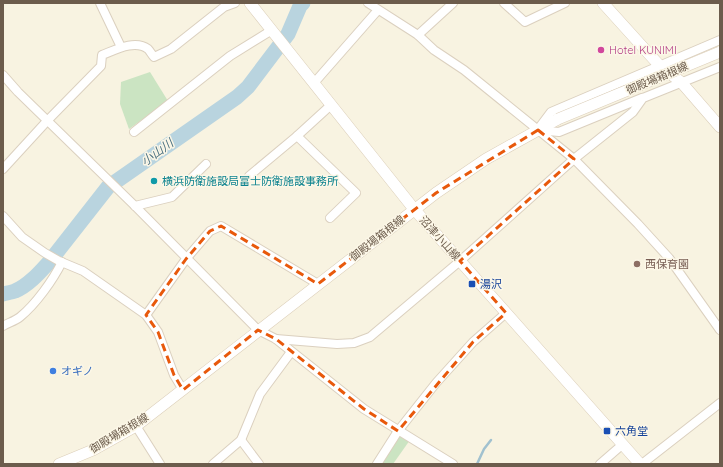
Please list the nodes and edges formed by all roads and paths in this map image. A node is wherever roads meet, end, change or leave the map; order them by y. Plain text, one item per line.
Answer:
1 (100, 3) edge
2 (235, 3) edge
3 (250, 3) edge
4 (453, 3) edge
5 (504, 3) edge
6 (565, 3) edge
7 (602, 3) edge
8 (373, 6) edge
9 (274, 32) junction
10 (418, 35) junction
11 (720, 40) edge
12 (121, 47) junction
13 (720, 52) edge
14 (659, 65) junction
15 (720, 67) edge
16 (3, 75) edge
17 (681, 82) junction
18 (314, 83) junction
19 (643, 98) junction
20 (331, 105) junction
21 (47, 121) junction
22 (720, 127) edge
23 (538, 130) junction
24 (134, 132) dead end
25 (297, 136) junction
26 (574, 159) junction
27 (206, 164) dead end
28 (3, 168) edge
29 (249, 176) dead end
30 (135, 206) junction
31 (414, 209) junction
32 (3, 217) edge
33 (330, 218) dead end
34 (186, 259) junction
35 (60, 261) junction
36 (460, 261) junction
37 (318, 284) junction
38 (506, 313) junction
39 (146, 315) junction
40 (3, 326) edge
41 (258, 330) junction
42 (720, 330) edge
43 (276, 339) junction
44 (291, 352) junction
45 (183, 390) junction
46 (720, 403) edge
47 (136, 426) junction
48 (398, 431) junction
49 (241, 440) junction
50 (623, 444) junction
51 (59, 464) edge
52 (160, 464) edge
53 (213, 464) edge
54 (259, 464) edge
55 (377, 464) edge
56 (453, 464) edge
57 (600, 464) edge
58 (641, 464) edge

1 - 12 street
2 - 12 street
3 - 9 main road, 沼津小山線
4 - 10 street
5 - 6 street
7 - 14 main road
8 - 10 street
8 - 18 street
9 - 18 main road, 沼津小山線
9 - 24 street
10 - 23 street
11 - 14 street
12 - 21 street
13 - 23 main road, 御殿場箱根線, bridge
14 - 17 main road
14 - 23 street
15 - 17 street
16 - 21 street
17 - 19 street
17 - 22 main road
18 - 20 main road, 沼津小山線
19 - 23 street
19 - 26 street
20 - 25 street
20 - 31 main road, 沼津小山線
21 - 28 street
21 - 30 street
23 - 26 street
23 - 31 main road, 御殿場箱根線
25 - 29 street
25 - 33 street
26 - 36 street
26 - 42 street
27 - 30 street
30 - 34 street
31 - 36 main road, 沼津小山線
31 - 37 main road, 御殿場箱根線
32 - 35 street
34 - 37 street
34 - 39 street
34 - 41 street
35 - 39 street
35 - 40 street
36 - 38 main road, 沼津小山線
36 - 43 street
37 - 41 main road, 御殿場箱根線
38 - 48 street
38 - 50 main road, 沼津小山線
39 - 45 street
41 - 43 street
41 - 45 main road, 御殿場箱根線
43 - 44 street
44 - 48 street
44 - 49 street
45 - 47 main road, 御殿場箱根線
46 - 58 street
47 - 51 main road, 御殿場箱根線
47 - 52 street
48 - 55 street
48 - 56 street
49 - 53 street
49 - 54 street
50 - 57 street
50 - 58 main road, 沼津小山線

